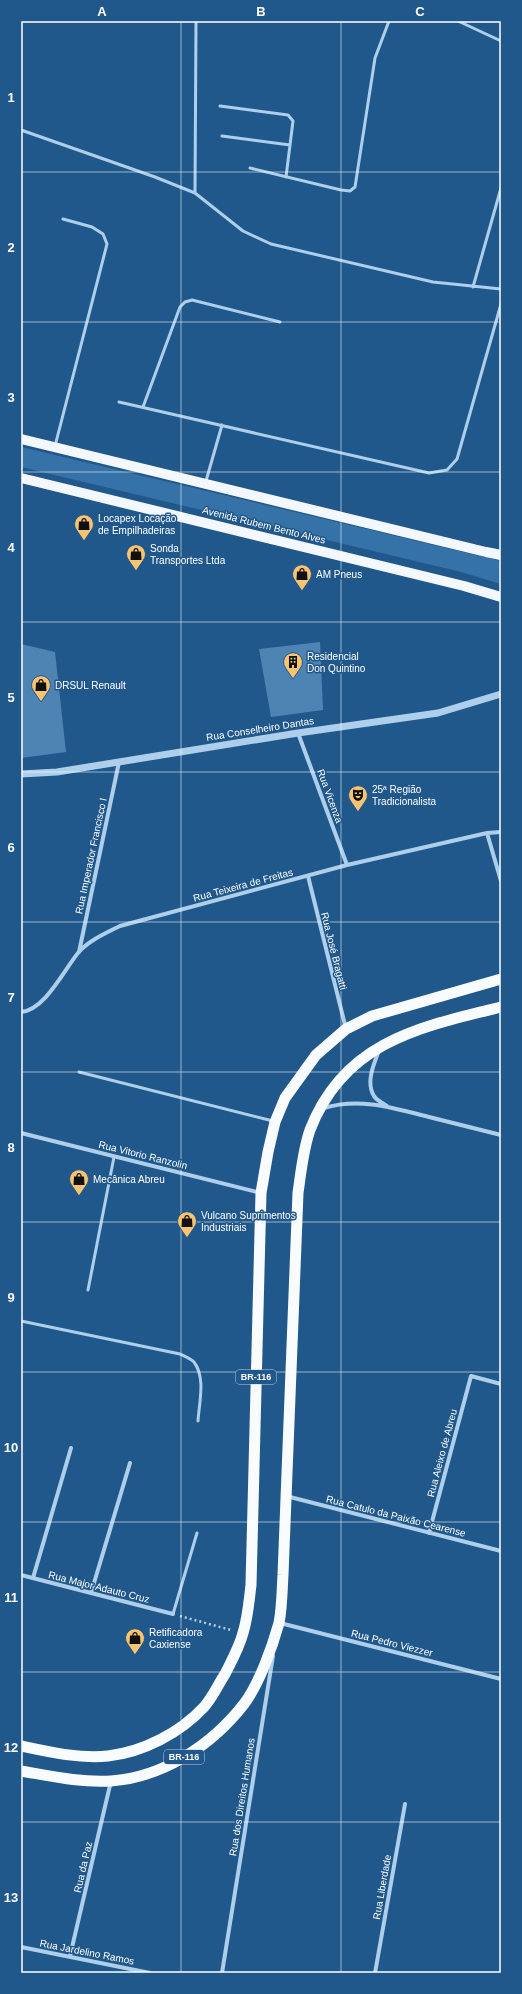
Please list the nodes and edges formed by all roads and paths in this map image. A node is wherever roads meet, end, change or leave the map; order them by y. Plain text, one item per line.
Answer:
1 (196, 21) edge
2 (389, 21) edge
3 (458, 21) edge
4 (501, 41) edge
5 (220, 106) dead end
6 (21, 130) edge
7 (222, 136) dead end
8 (290, 145) junction
9 (250, 168) dead end
10 (286, 177) junction
11 (501, 188) edge
12 (195, 194) junction
13 (63, 219) dead end
14 (473, 287) junction
15 (501, 289) edge
16 (501, 304) edge
17 (280, 322) dead end
18 (119, 402) dead end
19 (143, 407) junction
20 (222, 425) junction
21 (21, 439) edge
22 (55, 448) junction
23 (21, 478) edge
24 (205, 485) junction
25 (501, 555) edge
26 (501, 597) edge
27 (501, 694) edge
28 (298, 733) junction
29 (119, 762) junction
30 (21, 774) edge
31 (487, 832) junction
32 (501, 832) edge
33 (347, 865) junction
34 (308, 876) junction
35 (501, 881) edge
36 (79, 952) junction
37 (501, 979) edge
38 (501, 1007) edge
39 (21, 1012) edge
40 (346, 1029) junction
41 (379, 1048) junction
42 (79, 1072) dead end
43 (389, 1107) junction
44 (320, 1109) junction
45 (275, 1122) junction
46 (21, 1133) edge
47 (501, 1135) edge
48 (114, 1157) junction
49 (261, 1193) junction
50 (88, 1290) dead end
51 (21, 1321) edge
52 (501, 1384) edge
53 (198, 1421) dead end
54 (71, 1448) dead end
55 (130, 1463) dead end
56 (286, 1496) junction
57 (197, 1533) dead end
58 (429, 1533) junction
59 (501, 1551) edge
60 (21, 1575) edge
61 (34, 1578) junction
62 (91, 1593) junction
63 (173, 1614) junction
64 (279, 1623) junction
65 (243, 1634) junction
66 (501, 1679) edge
67 (21, 1746) edge
68 (21, 1771) edge
69 (111, 1781) junction
70 (405, 1804) dead end
71 (21, 1947) edge
72 (70, 1956) junction
73 (150, 1973) edge
74 (222, 1973) edge
75 (375, 1973) edge

1 - 12 lane
2 - 10 lane
3 - 4 lane
5 - 8 lane
6 - 12 lane
7 - 8 lane
8 - 10 lane
9 - 10 lane
11 - 14 lane
12 - 14 lane
13 - 22 lane
14 - 15 lane
16 - 20 lane
17 - 19 lane
18 - 19 lane
19 - 20 lane
20 - 24 lane
21 - 22 main road
22 - 24 main road
23 - 26 main road, Avenida Rubem Bento Alves
24 - 25 main road
27 - 28 street, Rua Conselheiro Dantas
28 - 29 street, Rua Conselheiro Dantas
28 - 33 street, Rua Vicenza
29 - 30 street, Rua Conselheiro Dantas
29 - 36 street, Rua Imperador Francisco I
31 - 32 street, Rua Teixeira de Freitas
31 - 33 street, Rua Teixeira de Freitas
31 - 35 street
33 - 34 street, Rua Teixeira de Freitas
34 - 36 street, Rua Teixeira de Freitas
34 - 40 street, Rua José Bragatti
36 - 39 street, Rua Teixeira de Freitas
37 - 40 highway, BR-116
38 - 41 highway, BR-116
40 - 45 highway, BR-116
41 - 43 street
41 - 44 highway, BR-116
42 - 45 lane
43 - 44 street
43 - 47 street
44 - 56 highway, BR-116
45 - 49 highway, BR-116
46 - 48 street, Rua Vitorio Ranzolin
48 - 49 street, Rua Vitorio Ranzolin
48 - 50 lane
49 - 65 highway, BR-116
51 - 53 lane
52 - 58 street, Rua Aleixo de Abreu
54 - 61 street
55 - 62 street
56 - 58 street, Rua Catulo da Paixão Cearense
56 - 64 highway, BR-116
57 - 63 lane
58 - 59 street, Rua Catulo da Paixão Cearense
60 - 61 street, Rua Major Adauto Cruz
61 - 62 street, Rua Major Adauto Cruz
62 - 63 street, Rua Major Adauto Cruz
63 - 65 path
64 - 66 street, Rua Pedro Viezzer
64 - 69 highway, BR-116
64 - 74 street, Rua dos Direitos Humanos
65 - 67 highway, BR-116
68 - 69 highway, BR-116
69 - 72 street, Rua da Paz
70 - 75 street, Rua Liberdade
71 - 72 street, Rua Jardelino Ramos
72 - 73 street, Rua Jardelino Ramos

